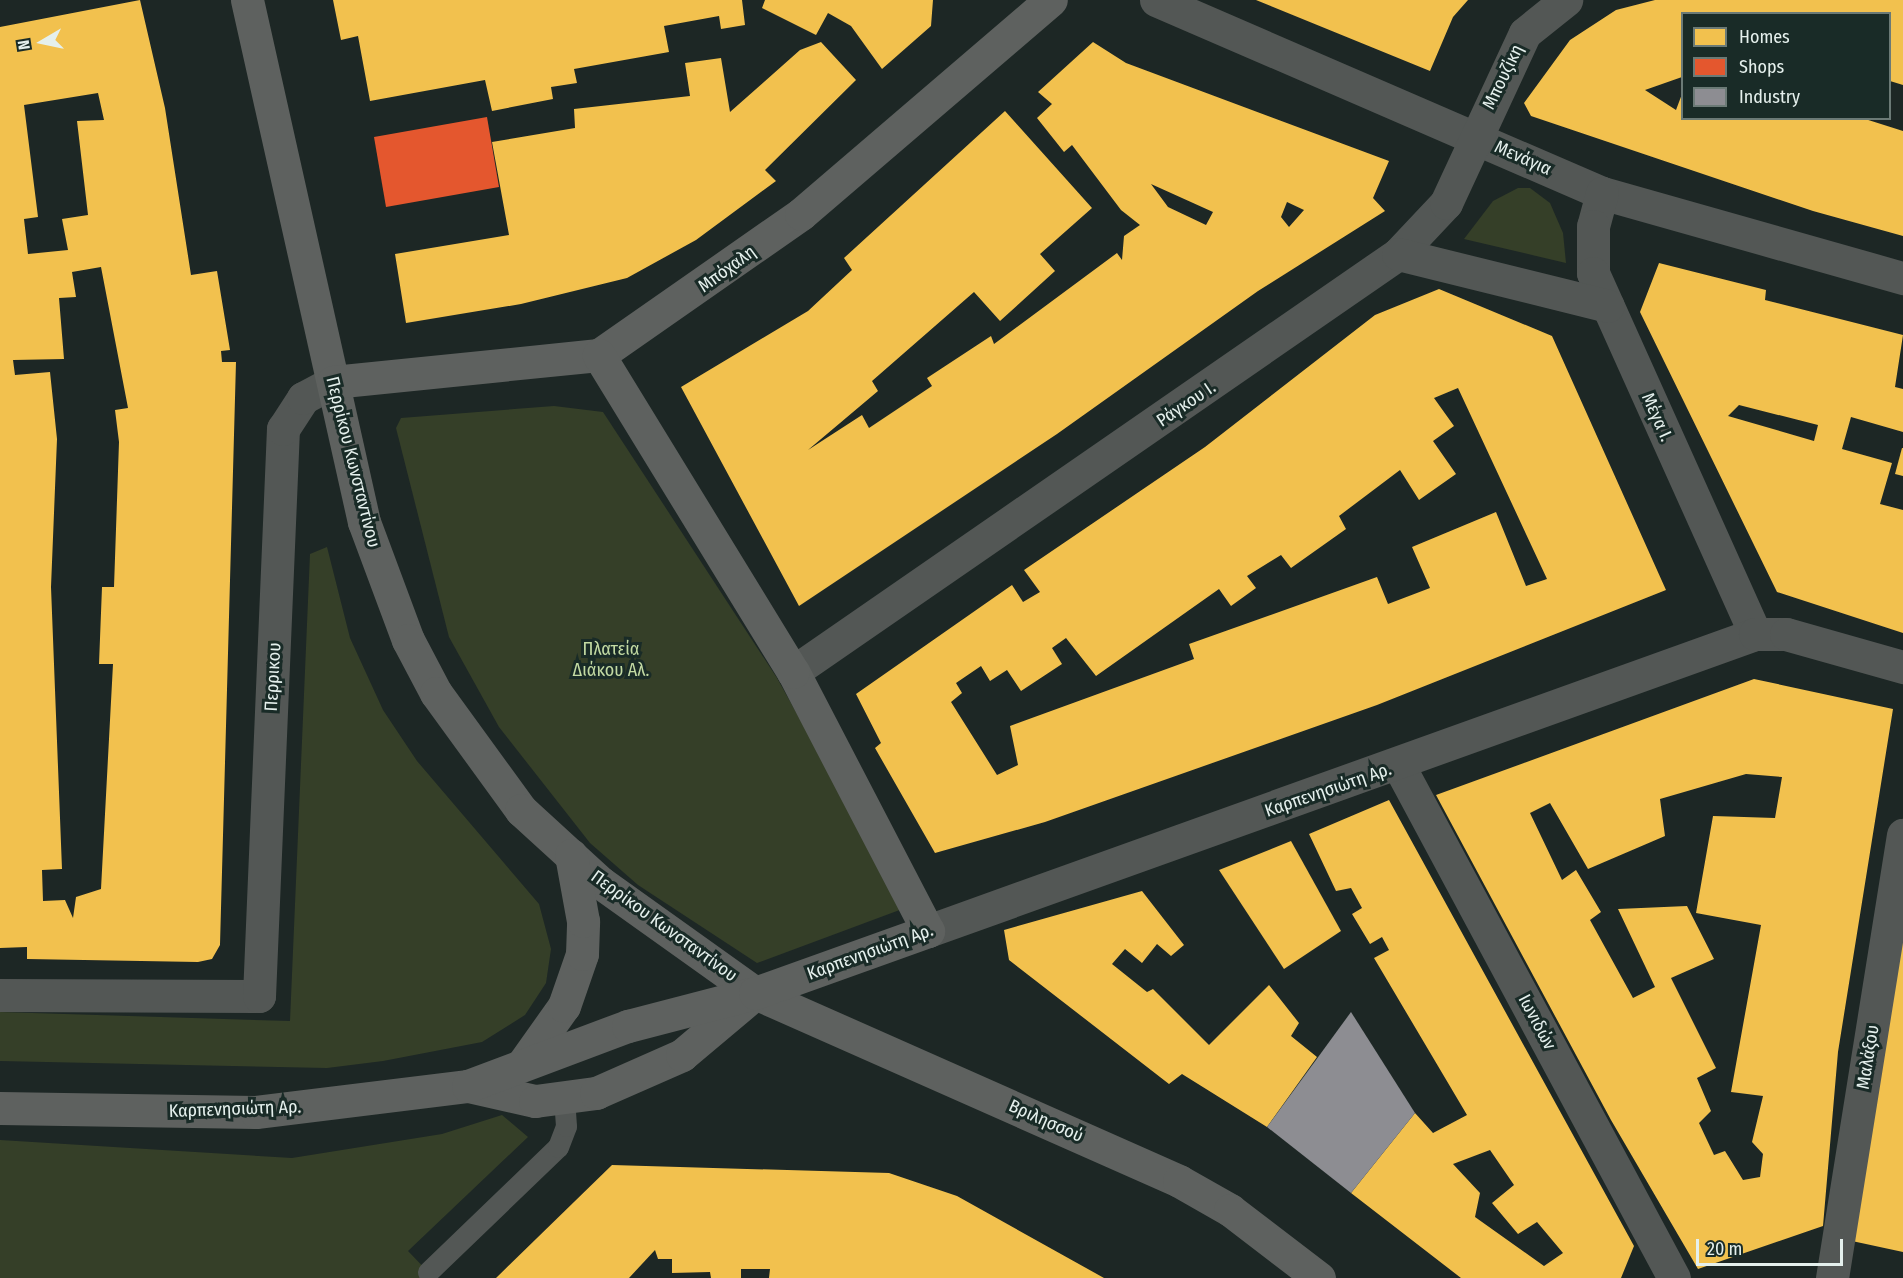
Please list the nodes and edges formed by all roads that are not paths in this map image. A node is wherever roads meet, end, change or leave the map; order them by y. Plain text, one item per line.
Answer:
1 (247, 0) edge
2 (1051, 0) edge
3 (1156, 0) edge
4 (1566, 0) edge
5 (1474, 136) junction
6 (1602, 193) junction
7 (1398, 254) junction
8 (1903, 279) edge
9 (1608, 306) junction
10 (599, 355) junction
11 (333, 382) junction
12 (1755, 634) junction
13 (1903, 667) edge
14 (793, 672) junction
15 (1399, 766) junction
16 (1903, 835) edge
17 (571, 855) junction
18 (928, 931) junction
19 (755, 993) junction
20 (0, 995) edge
21 (522, 1065) junction
22 (468, 1086) junction
23 (564, 1100) junction
24 (0, 1108) edge
25 (428, 1272) dead end
26 (1319, 1278) edge
27 (1674, 1278) edge
28 (1832, 1278) edge

1 - 11 street, Περρίκου Κωνσταντίνου
2 - 10 street, Μπόχαλη
3 - 5 street, Μενάγια
4 - 5 street, Μπουζίκη
5 - 6 street, Μενάγια
5 - 7 street, Μπουζίκη
6 - 8 street, Μενάγια
6 - 9 street, Μέγα Ι.
7 - 9 street
7 - 14 street, Ράγκου Ι.
9 - 12 street, Μέγα Ι.
10 - 11 street, Μπόχαλη
10 - 14 street
11 - 17 street, Περρίκου Κωνσταντίνου
11 - 20 street, Περρικου
12 - 13 street, Καρπενησιώτη Αρ.
12 - 15 street, Καρπενησιώτη Αρ.
14 - 18 street
15 - 18 street, Καρπενησιώτη Αρ.
15 - 27 street, Ιωνιδών
16 - 28 street, Μαλάξου
17 - 19 street, Περρίκου Κωνσταντίνου
17 - 21 street
18 - 19 street, Καρπενησιώτη Αρ.
19 - 21 street, Καρπενησιώτη Αρ.
19 - 23 street, Καρπενησιώτη Αρ.
19 - 26 street, Βριλησσού
21 - 22 street, Καρπενησιώτη Αρ.
22 - 23 street, Καρπενησιώτη Αρ.
22 - 24 street, Καρπενησιώτη Αρ.
23 - 25 lane

